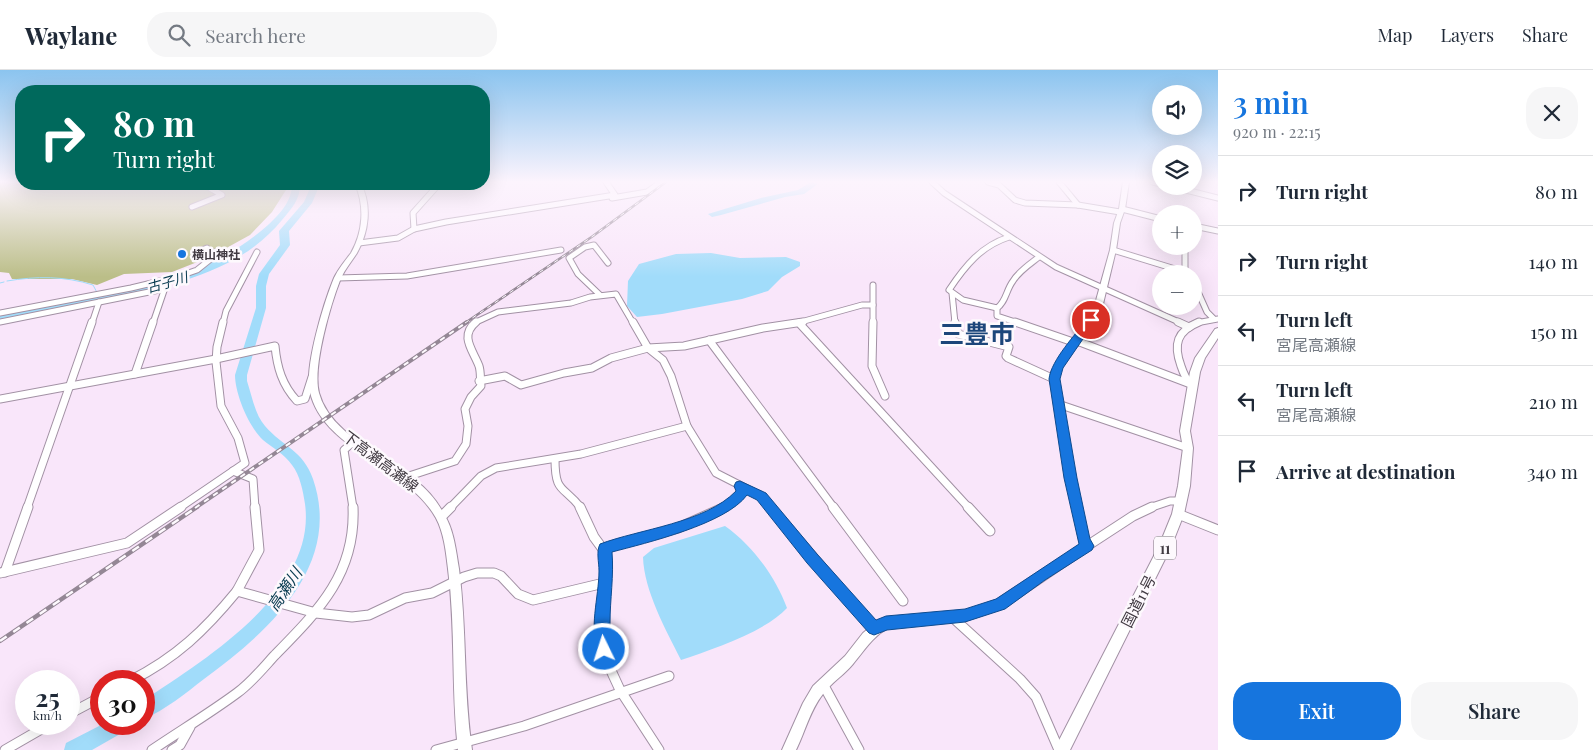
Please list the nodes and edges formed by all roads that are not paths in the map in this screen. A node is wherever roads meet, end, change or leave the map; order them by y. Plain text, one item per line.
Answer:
1 (364, 214) edge
2 (413, 214) edge
3 (498, 214) edge
4 (974, 214) edge
5 (1120, 214) edge
6 (1137, 214) edge
7 (1152, 216) edge
8 (1202, 228) edge
9 (414, 229) junction
10 (1218, 231) edge
11 (1008, 237) junction
12 (359, 243) junction
13 (207, 248) dead end
14 (561, 250) dead end
15 (1112, 250) junction
16 (258, 252) dead end
17 (1039, 257) junction
18 (608, 263) dead end
19 (1160, 265) edge
20 (338, 278) junction
21 (168, 279) junction
22 (874, 285) dead end
23 (164, 289) junction
24 (1103, 290) junction
25 (952, 293) junction
26 (600, 295) junction
27 (1202, 301) edge
28 (99, 302) junction
29 (873, 305) junction
30 (997, 308) junction
31 (0, 313) edge
32 (1216, 319) edge
33 (0, 322) edge
34 (799, 323) junction
35 (1189, 327) junction
36 (1218, 331) edge
37 (709, 340) junction
38 (1076, 342) junction
39 (648, 348) junction
40 (218, 359) junction
41 (135, 374) junction
42 (313, 374) junction
43 (1054, 379) junction
44 (479, 381) junction
45 (1193, 385) junction
46 (68, 386) junction
47 (885, 396) dead end
48 (0, 399) edge
49 (1058, 404) junction
50 (687, 426) junction
51 (353, 442) junction
52 (1188, 448) junction
53 (555, 459) junction
54 (233, 471) junction
55 (406, 477) junction
56 (740, 486) junction
57 (1181, 501) junction
58 (1178, 514) junction
59 (441, 517) junction
60 (1218, 530) edge
61 (990, 531) dead end
62 (1087, 546) junction
63 (605, 552) junction
64 (3, 572) edge
65 (455, 581) junction
66 (604, 583) junction
67 (239, 592) junction
68 (903, 601) dead end
69 (317, 612) junction
70 (951, 616) junction
71 (874, 628) junction
72 (150, 670) edge
73 (669, 676) dead end
74 (823, 684) junction
75 (619, 692) junction
76 (191, 725) junction
77 (31, 735) edge
78 (464, 747) edge
79 (5, 750) edge
80 (152, 750) edge
81 (172, 750) edge
82 (436, 750) edge
83 (659, 750) edge
84 (789, 750) edge
85 (859, 750) edge
86 (1060, 750) edge

1 - 12 main road, 下高瀬高瀬線
2 - 9 street
3 - 9 street
4 - 11 street
5 - 15 main road
6 - 7 street
8 - 10 street
9 - 12 street
11 - 17 street
11 - 25 street
12 - 20 main road, 下高瀬高瀬線
13 - 21 street
14 - 20 street
15 - 19 street
15 - 24 main road
16 - 40 street
17 - 24 street
17 - 30 street
18 - 26 street
20 - 42 main road, 下高瀬高瀬線
21 - 23 street
21 - 31 street
22 - 29 street
23 - 28 street
23 - 41 street
24 - 35 street
24 - 38 main road
25 - 30 street
25 - 43 street
26 - 39 street
26 - 44 street
27 - 32 street
28 - 33 street
28 - 46 street
29 - 34 street
29 - 47 street
30 - 38 street
32 - 35 street
34 - 37 street
34 - 61 street
35 - 45 street
36 - 45 highway, 国道11号 / 11
37 - 39 street
37 - 68 street
38 - 43 main road
38 - 45 street
39 - 44 street
39 - 50 street
40 - 41 street
40 - 42 street
40 - 54 street
41 - 46 street
42 - 51 main road, 下高瀬高瀬線
43 - 49 main road
44 - 55 street
45 - 52 highway, 国道11号 / 11
46 - 48 street
46 - 64 street
49 - 52 street
49 - 62 main road
50 - 53 street
50 - 56 street
51 - 55 main road, 下高瀬高瀬線
51 - 69 street
52 - 57 highway, 国道11号 / 11
53 - 59 street
53 - 63 street
54 - 64 street
54 - 67 street
55 - 59 main road, 下高瀬高瀬線
56 - 63 street
56 - 71 street
57 - 58 highway, 国道11号 / 11
57 - 62 street
58 - 60 street
58 - 86 highway, 国道11号 / 11
59 - 65 main road, 下高瀬高瀬線
62 - 70 main road
63 - 66 street
65 - 66 street
65 - 69 street
65 - 78 main road, 下高瀬高瀬線
66 - 75 street
67 - 69 street
67 - 72 street
69 - 76 street
70 - 71 main road
70 - 86 street
71 - 74 main road
73 - 75 street
74 - 84 main road
74 - 85 street
75 - 78 street
75 - 83 street
76 - 80 street
76 - 81 street
77 - 79 street
78 - 82 street

